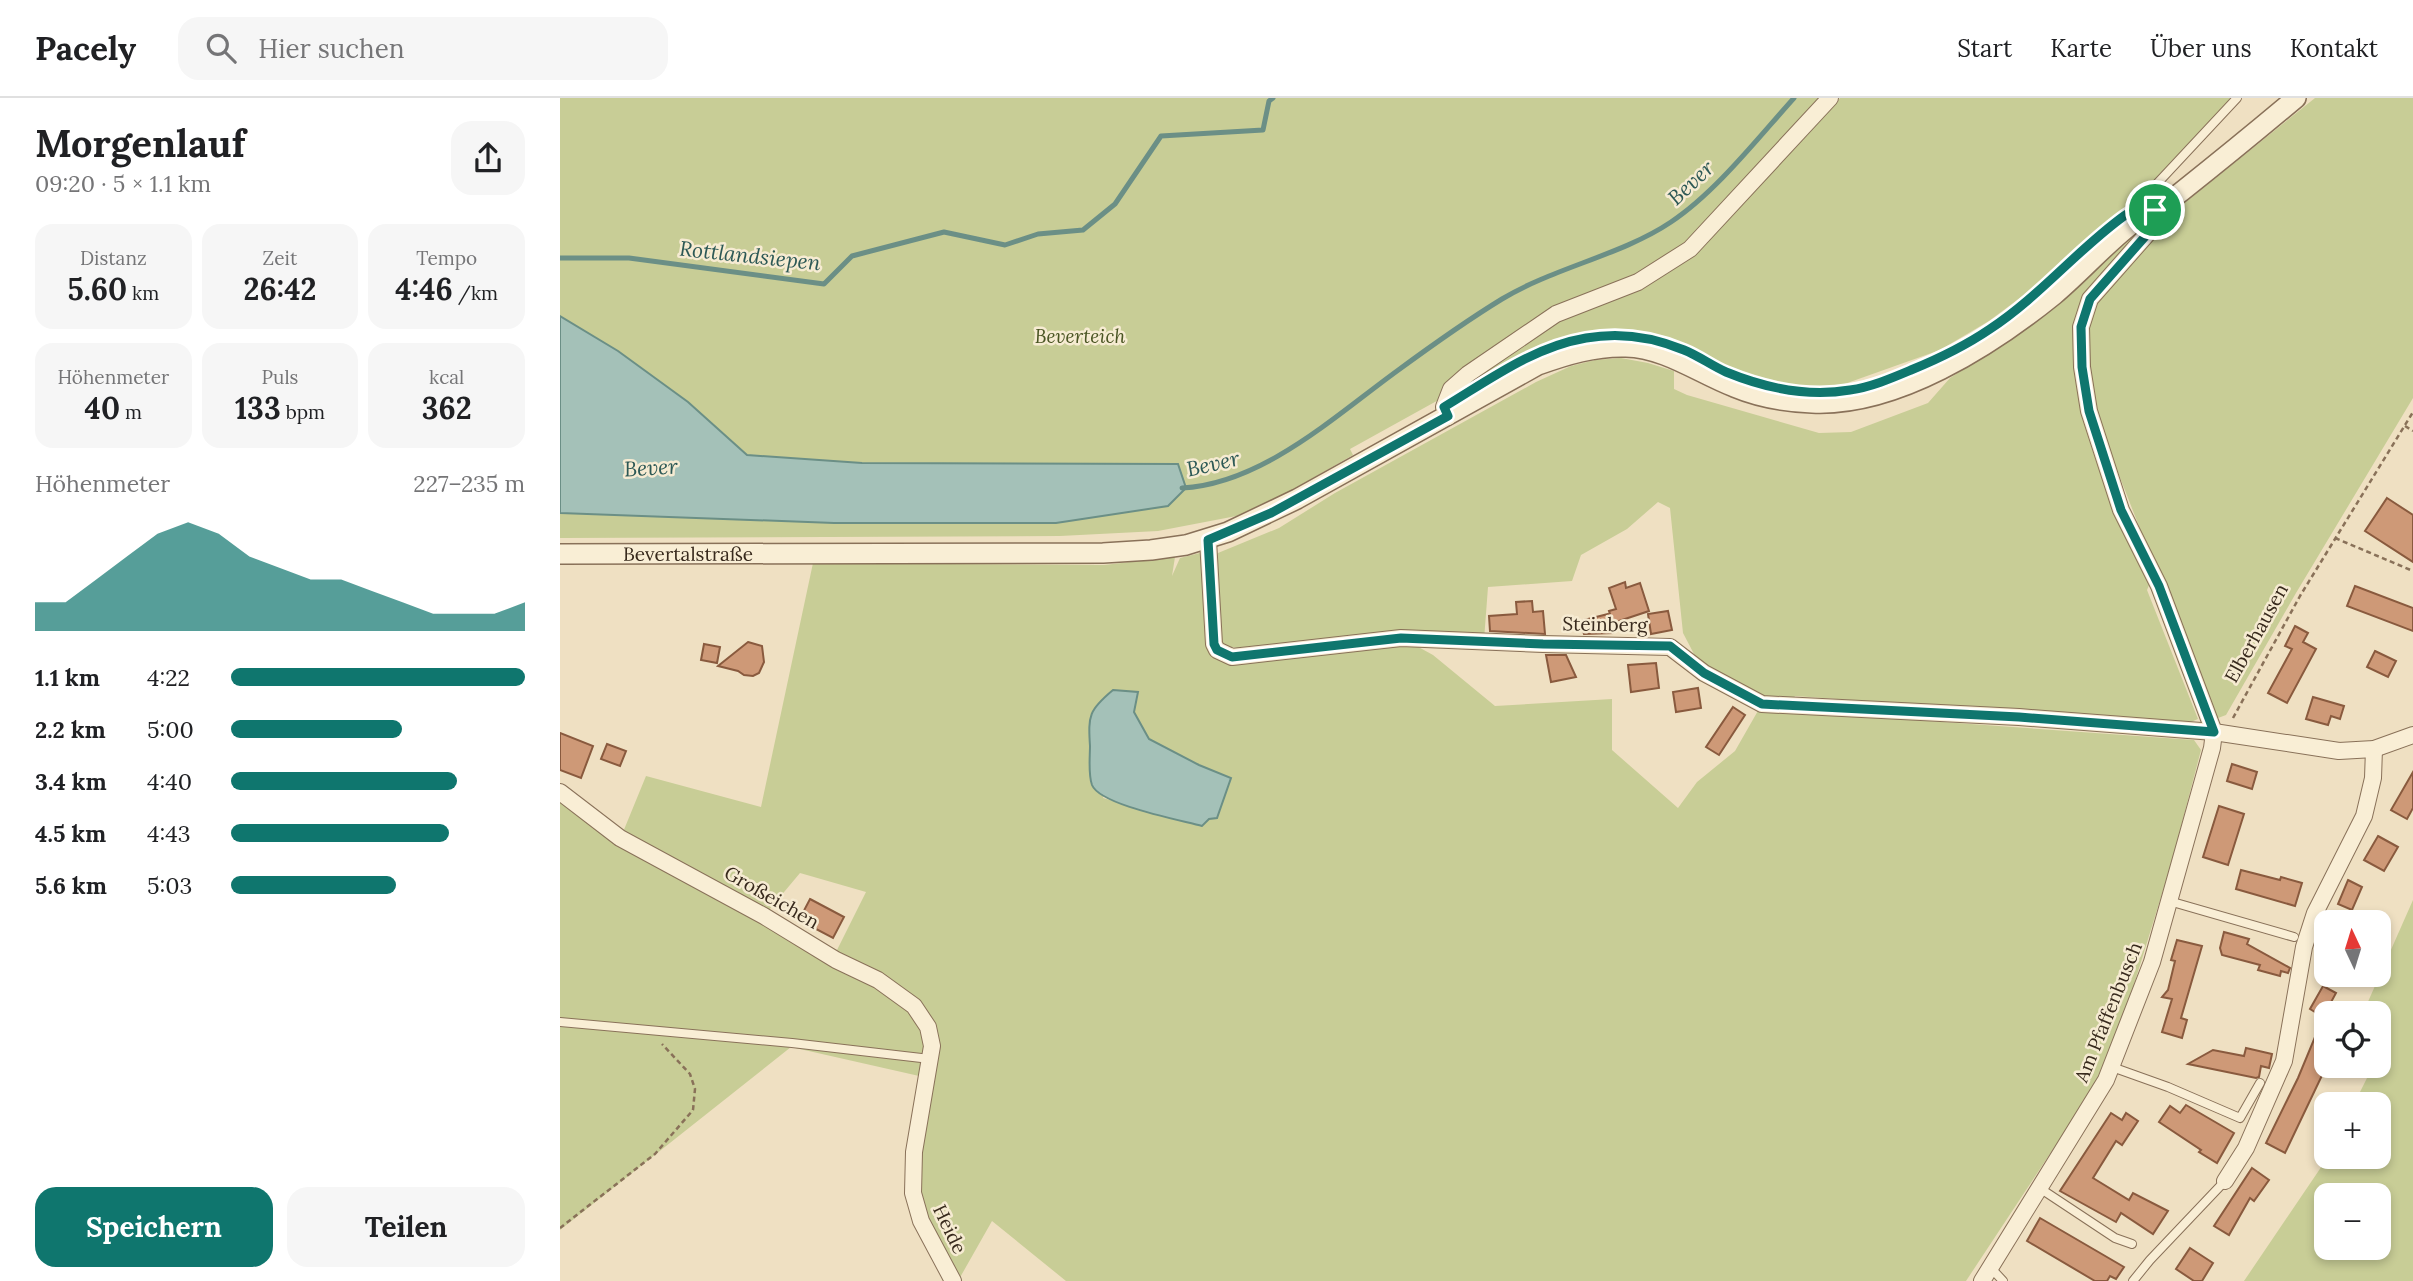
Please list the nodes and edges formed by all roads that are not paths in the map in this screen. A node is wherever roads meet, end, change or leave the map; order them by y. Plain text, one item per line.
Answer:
1 (1830, 98) edge
2 (2237, 98) edge
3 (2297, 98) edge
4 (2158, 208) junction
5 (1448, 416) junction
6 (1208, 540) junction
7 (560, 554) edge
8 (2214, 732) junction
9 (2413, 735) edge
10 (2374, 749) junction
11 (560, 792) edge
12 (2169, 901) junction
13 (2294, 937) dead end
14 (560, 1022) edge
15 (931, 1060) junction
16 (2112, 1067) junction
17 (2260, 1083) dead end
18 (914, 1152) joint
19 (2225, 1181) joint
20 (2040, 1189) junction
21 (2132, 1244) dead end
22 (1987, 1274) edge
23 (953, 1281) edge
24 (2003, 1281) edge
25 (2133, 1281) edge

1 - 5 street
2 - 4 lane
3 - 4 street, Bevertalstraße
4 - 5 street, Bevertalstraße
4 - 8 street
5 - 6 street, Bevertalstraße
6 - 7 street, Bevertalstraße
6 - 8 street, Steinberg
8 - 10 street
8 - 12 street, Am Pfaffenbusch
9 - 10 street
10 - 19 street
11 - 15 street, Großeichen
12 - 13 lane
12 - 16 street, Am Pfaffenbusch
14 - 15 lane
15 - 18 street, Großeichen
16 - 17 lane
16 - 20 street, Am Pfaffenbusch
18 - 23 street, Heide
19 - 25 lane
20 - 21 lane
20 - 22 street, Am Pfaffenbusch
22 - 24 lane, Am Pfaffenbusch

